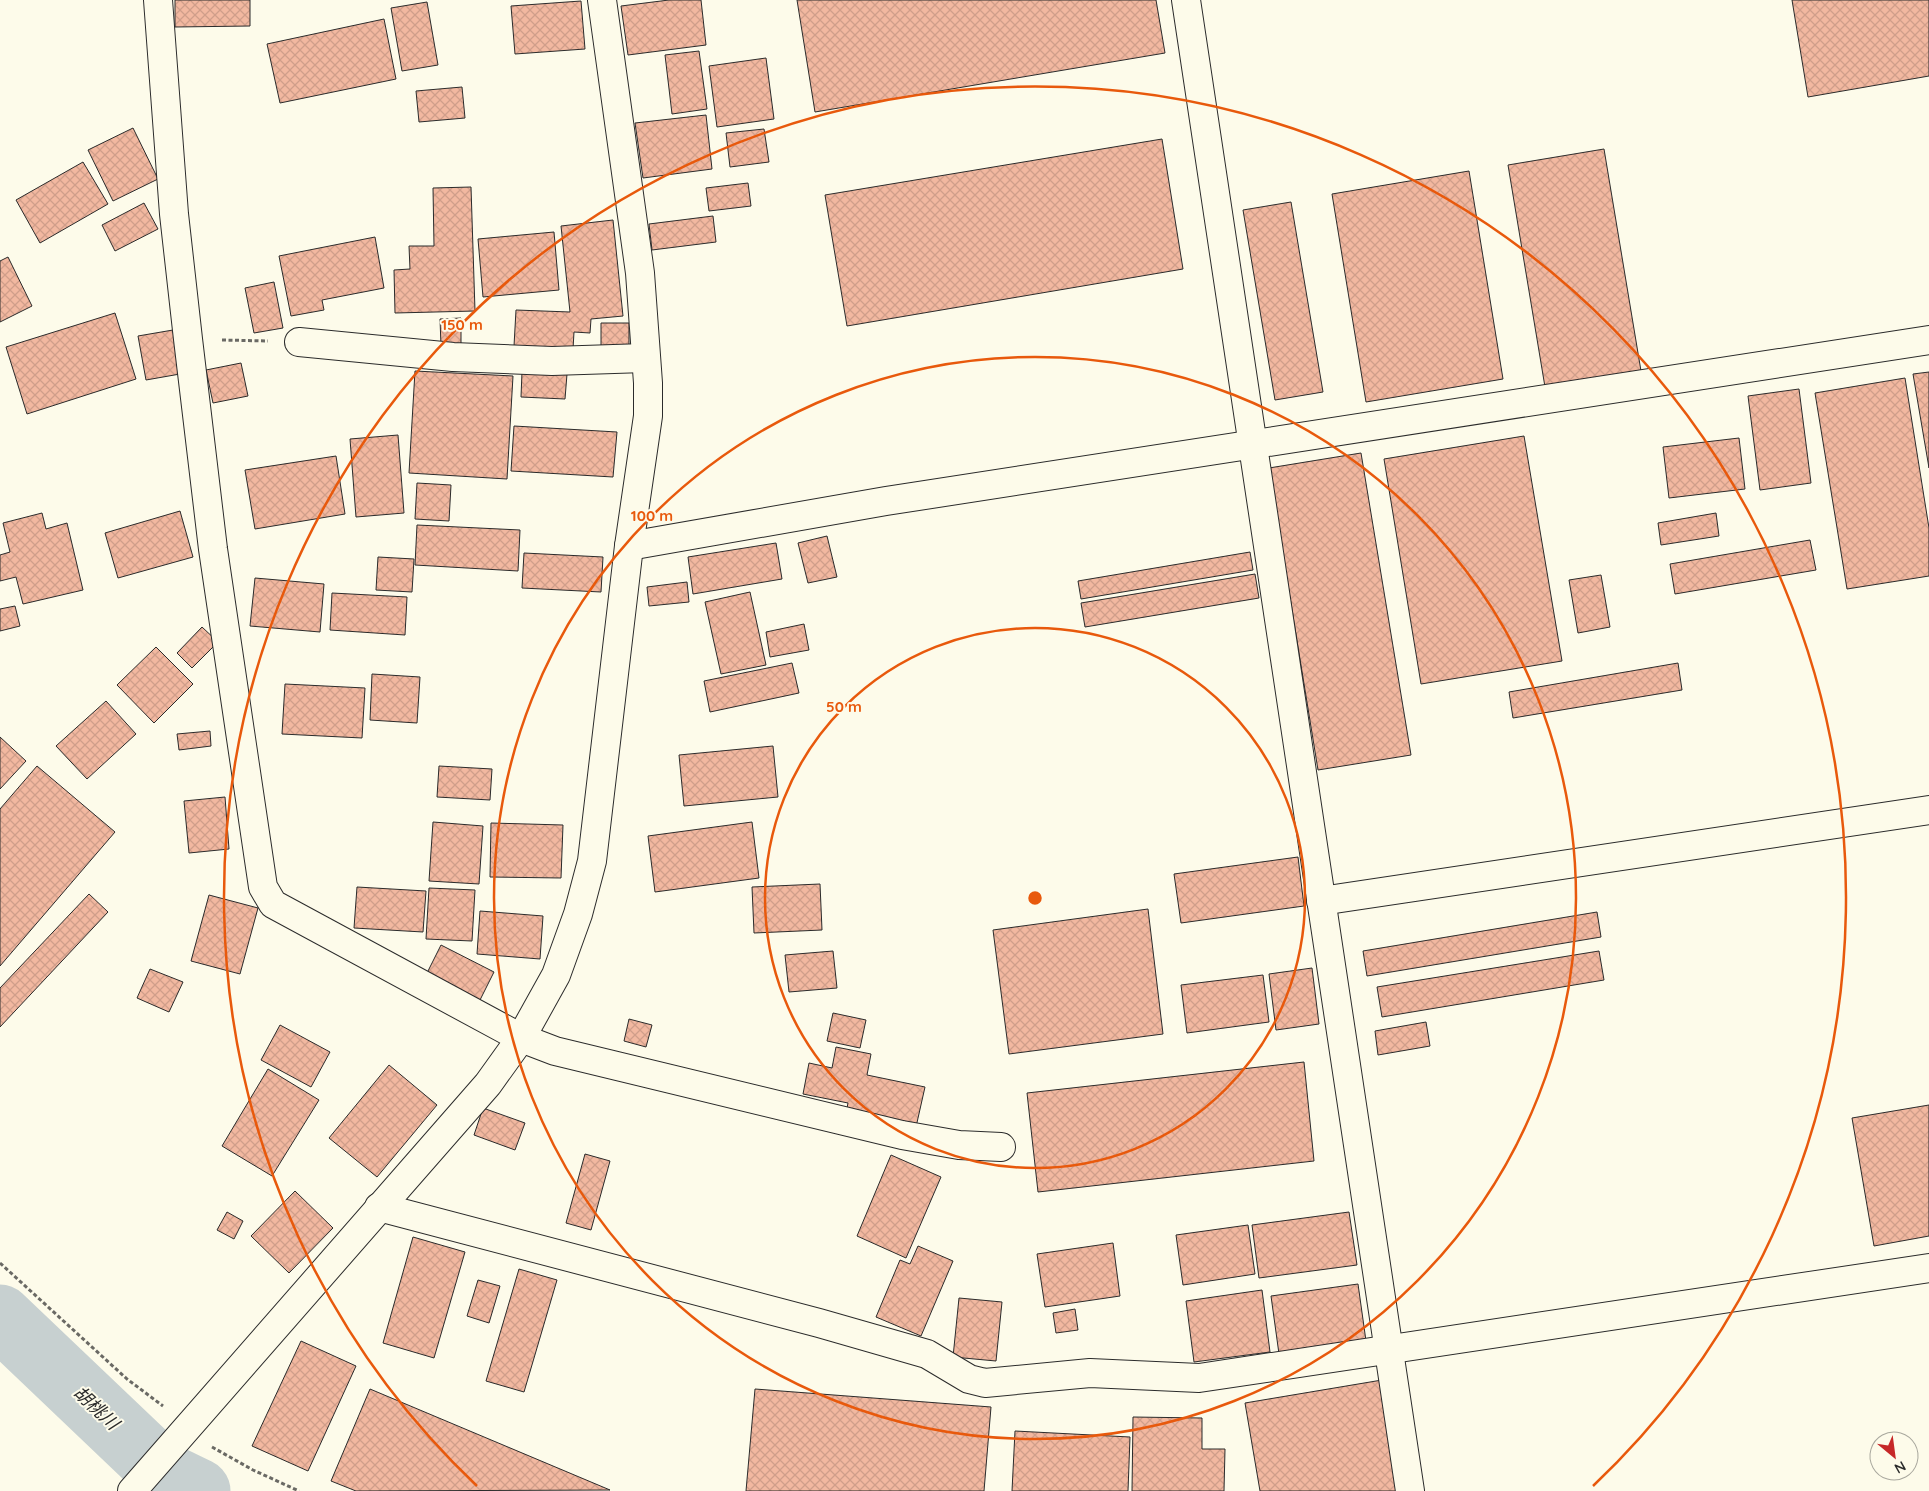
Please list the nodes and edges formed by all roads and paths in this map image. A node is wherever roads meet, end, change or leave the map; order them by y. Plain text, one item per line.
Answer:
1 (158, 0) edge
2 (602, 0) edge
3 (1186, 0) edge
4 (188, 339) junction
5 (1929, 340) edge
6 (299, 342) joint
7 (645, 358) junction
8 (1254, 444) junction
9 (629, 546) junction
10 (1929, 810) edge
11 (1321, 901) junction
12 (521, 1038) junction
13 (1001, 1147) dead end
14 (379, 1207) junction
15 (0, 1263) edge
16 (1929, 1268) edge
17 (1388, 1349) junction
18 (189, 1426) junction
19 (132, 1491) edge
20 (299, 1491) edge
21 (1410, 1491) edge

1 - 4 street
2 - 7 street
3 - 8 street
4 - 6 path
4 - 12 street
5 - 8 street
6 - 7 street
7 - 9 street
8 - 9 street
8 - 11 street
9 - 12 street
10 - 11 street
11 - 17 street
12 - 13 street
12 - 14 street
14 - 17 street
14 - 18 street
15 - 18 path
16 - 17 street
17 - 21 street
18 - 19 street
18 - 20 path

